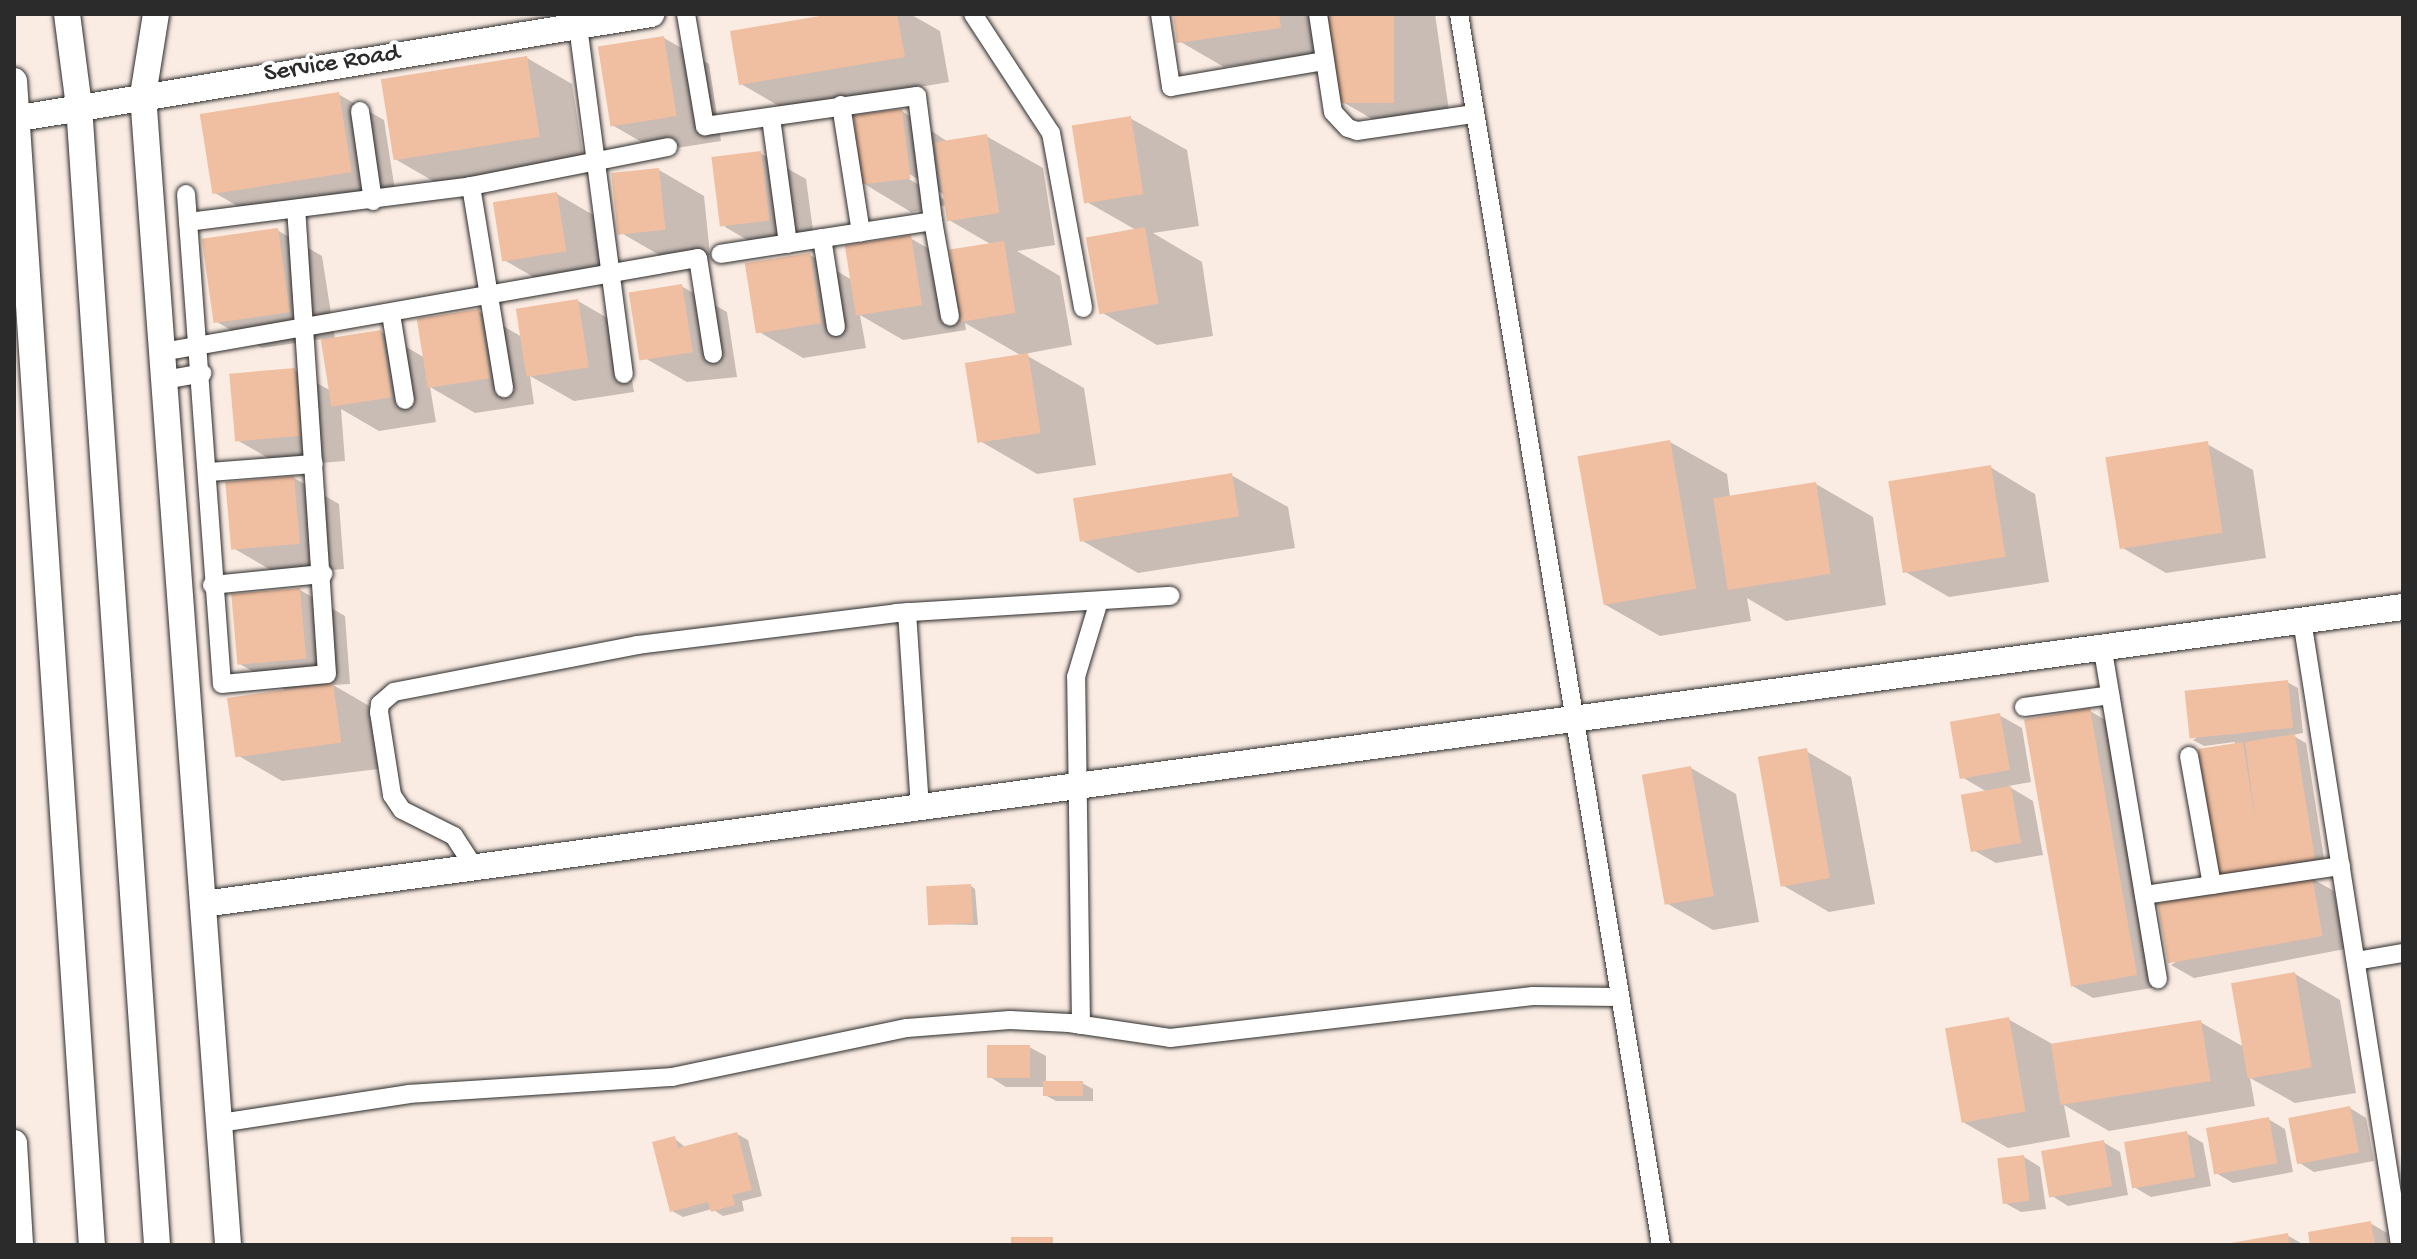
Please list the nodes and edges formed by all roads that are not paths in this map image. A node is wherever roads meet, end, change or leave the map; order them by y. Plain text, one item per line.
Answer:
1 (67, 14) edge
2 (156, 14) edge
3 (651, 14) edge
4 (686, 14) edge
5 (973, 14) edge
6 (1160, 14) edge
7 (1318, 14) edge
8 (1459, 14) edge
9 (578, 26) junction
10 (1325, 61) junction
11 (14, 81) edge
12 (143, 95) junction
13 (841, 105) junction
14 (79, 106) junction
15 (360, 111) dead end
16 (1474, 114) junction
17 (17, 118) edge
18 (771, 118) junction
19 (668, 147) dead end
20 (594, 161) junction
21 (471, 186) junction
22 (186, 194) dead end
23 (373, 201) junction
24 (296, 212) junction
25 (933, 221) junction
26 (188, 222) junction
27 (861, 232) junction
28 (822, 238) junction
29 (788, 244) junction
30 (721, 254) dead end
31 (607, 274) junction
32 (489, 296) junction
33 (1083, 308) dead end
34 (391, 314) junction
35 (950, 316) dead end
36 (836, 327) dead end
37 (307, 329) junction
38 (199, 345) junction
39 (162, 352) junction
40 (713, 354) dead end
41 (202, 373) junction
42 (624, 374) dead end
43 (164, 380) junction
44 (504, 388) dead end
45 (405, 400) dead end
46 (314, 464) junction
47 (209, 472) junction
48 (323, 574) junction
49 (212, 585) junction
50 (1170, 596) dead end
51 (1099, 601) junction
52 (2403, 607) edge
53 (907, 612) junction
54 (2302, 620) junction
55 (2102, 645) junction
56 (2110, 695) junction
57 (2024, 707) dead end
58 (1571, 722) junction
59 (2189, 756) dead end
60 (1080, 785) junction
61 (920, 807) junction
62 (2341, 866) junction
63 (474, 867) junction
64 (2212, 885) junction
65 (2144, 895) junction
66 (203, 904) junction
67 (2403, 953) edge
68 (2356, 961) junction
69 (2158, 979) dead end
70 (1619, 997) junction
71 (1081, 1025) junction
72 (220, 1123) junction
73 (14, 1143) edge
74 (20, 1245) edge
75 (92, 1245) edge
76 (157, 1245) edge
77 (228, 1245) edge
78 (1661, 1245) edge
79 (2400, 1245) edge

1 - 14 street
2 - 12 street
3 - 9 street, Service Road
4 - 18 street
5 - 33 street
6 - 10 street
7 - 10 street
8 - 16 street
9 - 12 street, Service Road
9 - 20 street
10 - 16 street
11 - 17 street
12 - 14 street, Service Road
12 - 39 street
13 - 18 street
13 - 25 street
13 - 27 street
14 - 17 street, Service Road
14 - 76 street
15 - 23 street
16 - 58 street
17 - 75 street
18 - 29 street
19 - 20 street
20 - 21 street
20 - 31 street
21 - 23 street
21 - 32 street
22 - 26 street
23 - 24 street
24 - 26 street
24 - 37 street
25 - 27 street
25 - 35 street
26 - 38 street
27 - 28 street
28 - 29 street
28 - 36 street
29 - 30 street
31 - 32 street
31 - 40 street
31 - 42 street
32 - 34 street
32 - 44 street
34 - 37 street
34 - 45 street
37 - 38 street
37 - 46 street
38 - 39 street
38 - 41 street
39 - 43 street
41 - 43 street
41 - 47 street
43 - 66 street
46 - 47 street
46 - 48 street
47 - 49 street
48 - 49 street
48 - 49 street
50 - 51 street
51 - 53 street
51 - 60 street
52 - 54 street
53 - 61 street
53 - 63 street
54 - 55 street
54 - 62 street
55 - 56 street
55 - 58 street
56 - 57 street
56 - 65 street
58 - 60 street
58 - 70 street
59 - 64 street
60 - 61 street
60 - 71 street
61 - 63 street
62 - 64 street
62 - 68 street
63 - 66 street
64 - 65 street
65 - 69 street
66 - 72 street
67 - 68 street
68 - 79 street
70 - 71 street
70 - 78 street
71 - 72 street
72 - 77 street
73 - 74 street

